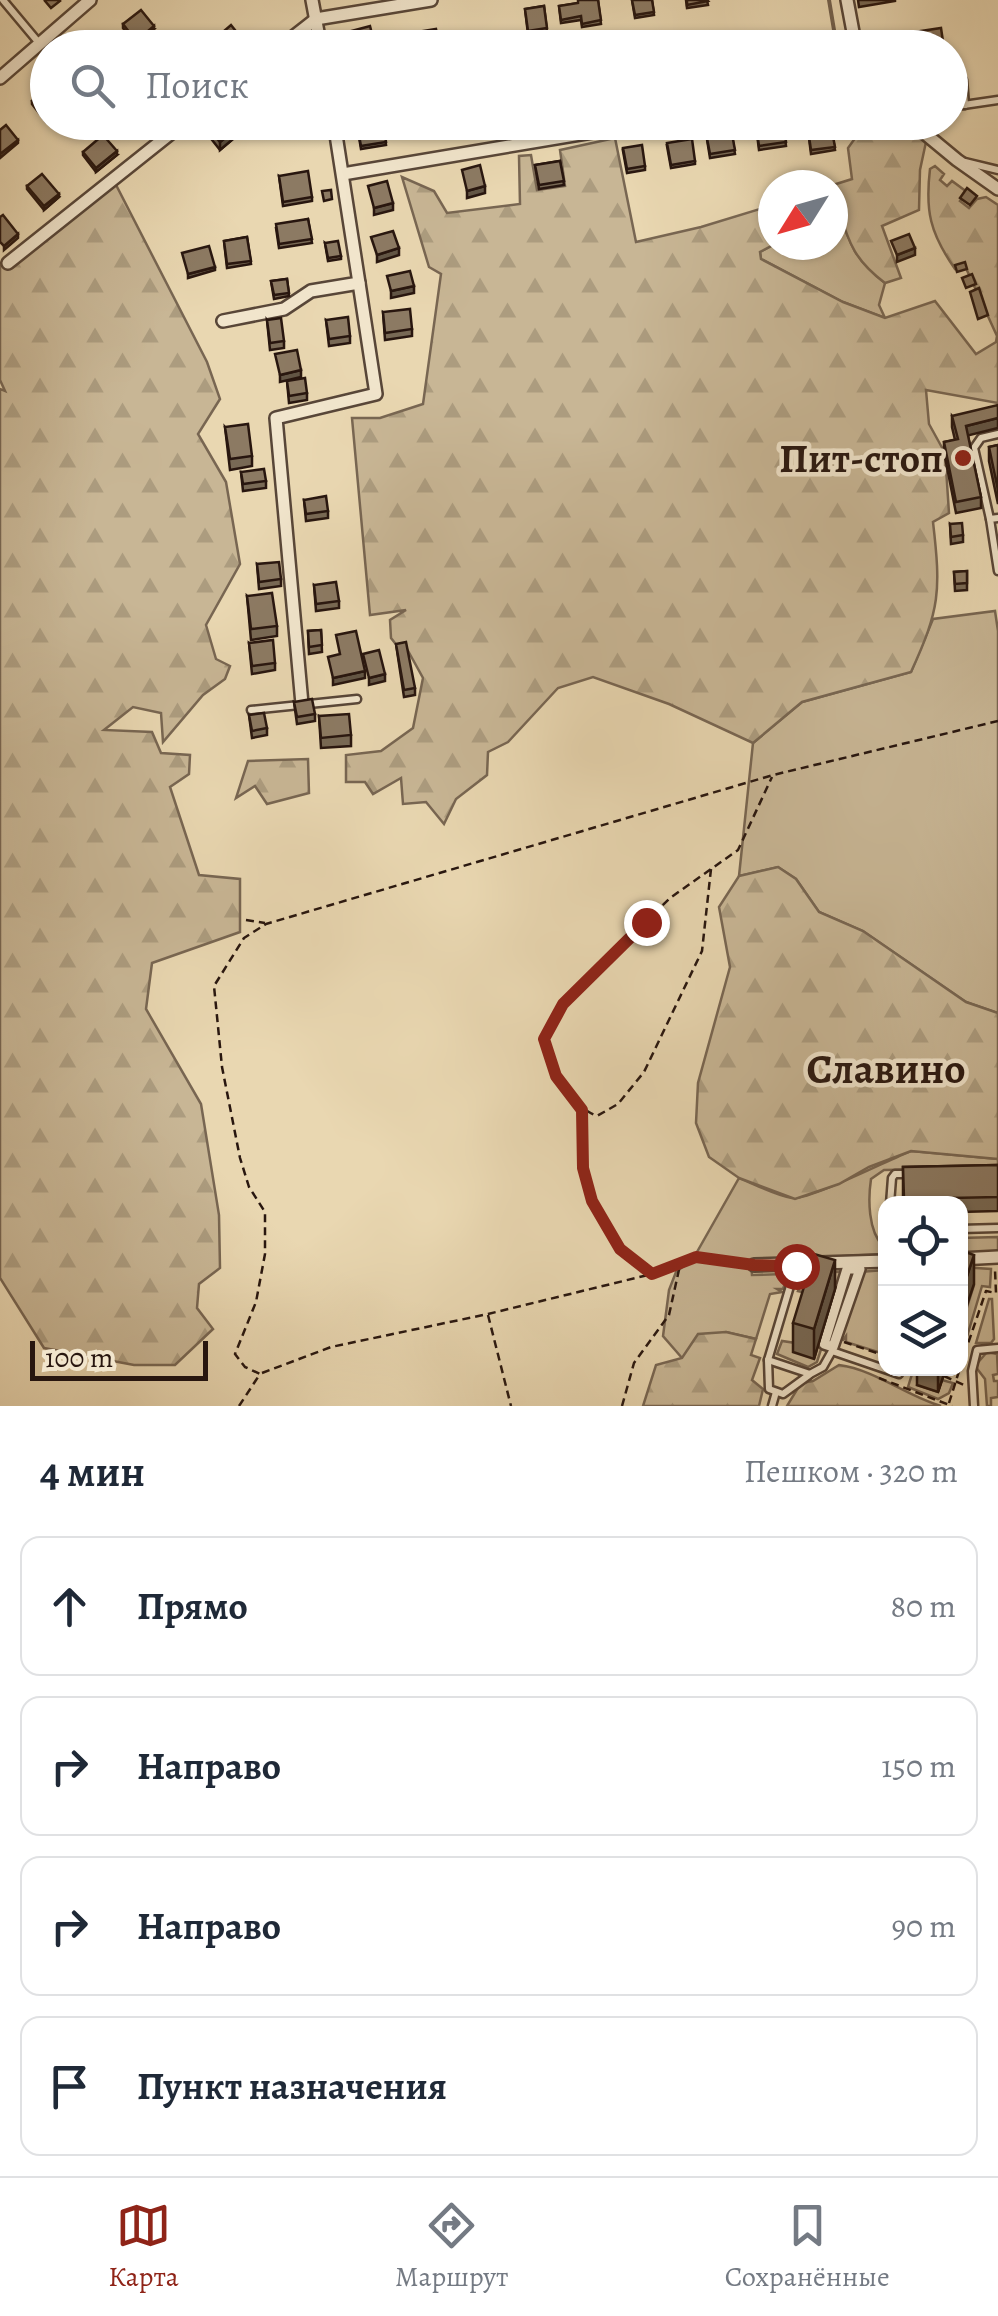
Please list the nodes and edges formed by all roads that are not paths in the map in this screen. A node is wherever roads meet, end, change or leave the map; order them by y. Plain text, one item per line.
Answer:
1 (3, 0) edge
2 (90, 0) edge
3 (312, 0) edge
4 (432, 0) edge
5 (848, 0) edge
6 (316, 18) junction
7 (56, 30) edge
8 (301, 30) edge
9 (318, 30) edge
10 (855, 30) edge
11 (30, 32) edge
12 (30, 52) edge
13 (0, 78) edge
14 (998, 100) edge
15 (968, 105) edge
16 (162, 140) edge
17 (337, 140) edge
18 (545, 140) edge
19 (933, 140) edge
20 (956, 160) junction
21 (998, 170) edge
22 (343, 174) junction
23 (998, 189) edge
24 (8, 263) dead end
25 (359, 283) junction
26 (223, 320) dead end
27 (998, 434) edge
28 (994, 518) edge
29 (998, 570) edge
30 (358, 699) dead end
31 (302, 704) junction
32 (252, 710) edge
33 (919, 1174) edge
34 (891, 1196) edge
35 (998, 1228) edge
36 (968, 1229) edge
37 (968, 1260) edge
38 (878, 1262) edge
39 (993, 1262) edge
40 (754, 1265) road end
41 (796, 1266) junction
42 (836, 1340) joint
43 (998, 1348) edge
44 (768, 1360) junction
45 (878, 1366) edge
46 (810, 1374) junction
47 (776, 1392) junction
48 (772, 1406) edge
49 (974, 1406) edge

1 - 11 lane
2 - 7 street
3 - 6 street
4 - 6 street
5 - 10 street
6 - 8 street
6 - 9 street
12 - 13 street
14 - 15 lane
16 - 24 street
17 - 22 street
18 - 22 street
19 - 20 street
20 - 21 lane
20 - 23 street
22 - 25 street
25 - 26 street
25 - 31 street
27 - 28 lane
28 - 29 lane
30 - 31 lane
31 - 32 lane
33 - 34 lane
35 - 36 lane
37 - 39 street
38 - 41 street
40 - 41 street
41 - 44 lane
42 - 42 street
43 - 49 lane
44 - 46 lane
44 - 47 lane
45 - 46 lane
46 - 47 lane
47 - 48 lane

